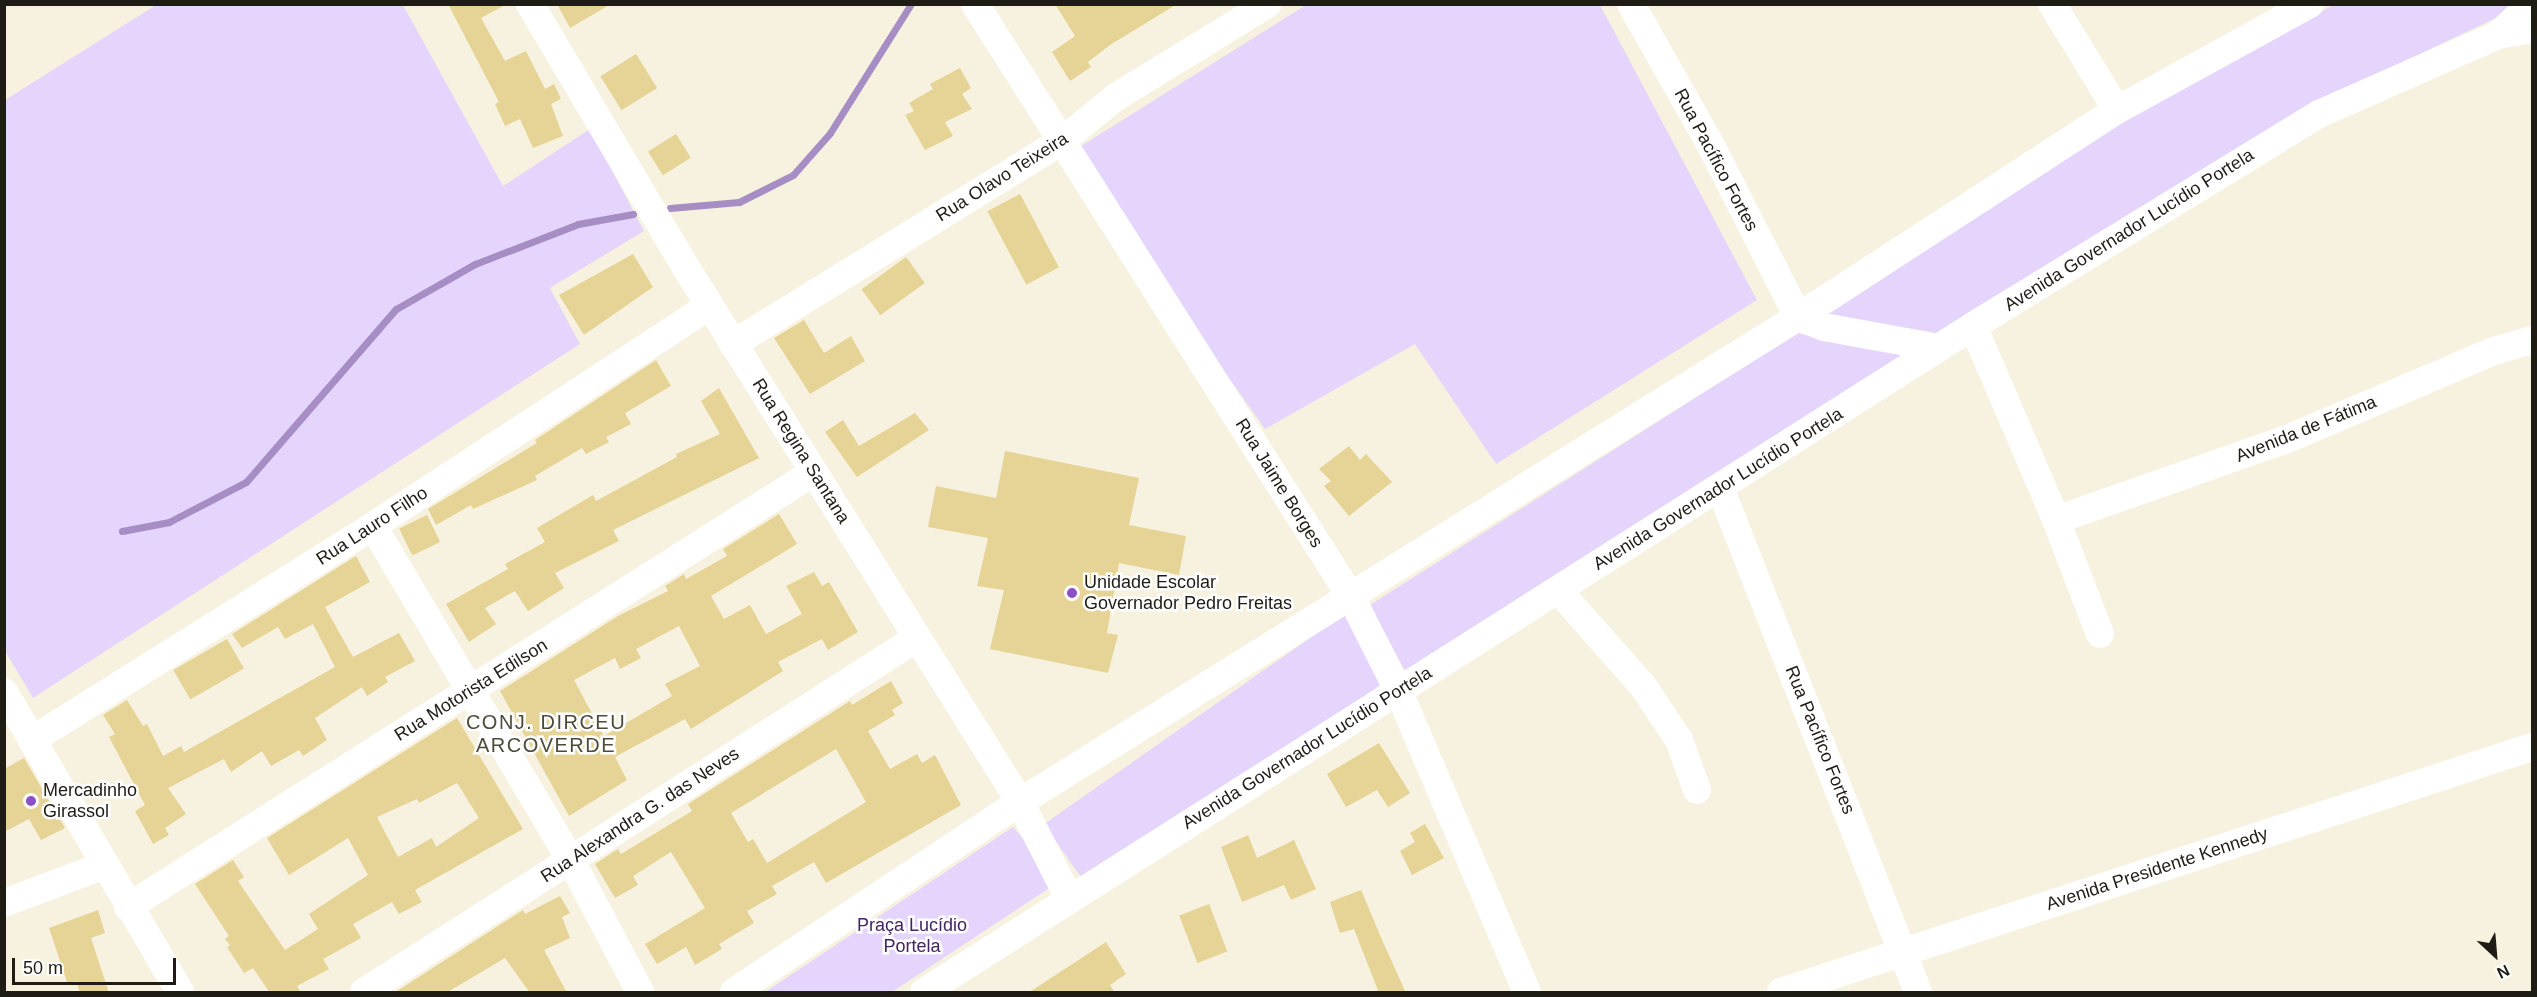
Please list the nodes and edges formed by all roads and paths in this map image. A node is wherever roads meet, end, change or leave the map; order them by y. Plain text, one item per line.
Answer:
1 (530, 4) edge
2 (975, 4) edge
3 (1268, 4) edge
4 (1631, 4) edge
5 (2052, 4) edge
6 (2310, 4) edge
7 (2531, 4) edge
8 (2532, 29) edge
9 (2498, 34) junction
10 (2117, 110) junction
11 (1062, 141) junction
12 (710, 306) junction
13 (1798, 317) junction
14 (1973, 326) junction
15 (2532, 340) edge
16 (733, 344) junction
17 (1939, 348) junction
18 (814, 472) junction
19 (1720, 488) junction
20 (2067, 518) junction
21 (373, 526) junction
22 (1558, 590) junction
23 (1351, 597) junction
24 (2100, 634) dead end
25 (917, 638) junction
26 (472, 688) junction
27 (1398, 690) junction
28 (4, 692) edge
29 (32, 740) junction
30 (2532, 747) edge
31 (1697, 790) dead end
32 (1020, 802) junction
33 (570, 859) junction
34 (105, 865) junction
35 (1069, 898) junction
36 (4, 903) edge
37 (128, 907) junction
38 (1904, 951) junction
39 (180, 993) edge
40 (364, 993) edge
41 (640, 993) edge
42 (734, 993) edge
43 (924, 993) edge
44 (1527, 993) edge
45 (1781, 993) edge
46 (1918, 993) edge

1 - 12 street, Rua Regina Santana
2 - 11 street, Rua Jaime Borges
3 - 11 street, Rua Olavo Teixeira
4 - 13 street, Rua Pacífico Fortes
5 - 10 street
6 - 10 street
7 - 9 street
8 - 9 street, Avenida Governador Lucídio Portela
9 - 14 street, Avenida Governador Lucídio Portela
10 - 13 street
11 - 16 street, Rua Olavo Teixeira
11 - 23 street, Rua Jaime Borges
12 - 16 street, Rua Regina Santana
12 - 21 street, Rua Lauro Filho
13 - 17 street
13 - 23 street
14 - 17 street, Avenida Governador Lucídio Portela
14 - 20 street
15 - 20 street, Avenida de Fátima
16 - 18 street, Rua Regina Santana
17 - 19 street, Avenida Governador Lucídio Portela
18 - 25 street, Rua Regina Santana
18 - 26 street, Rua Motorista Edilson
19 - 22 street, Avenida Governador Lucídio Portela
19 - 38 street, Rua Pacífico Fortes
20 - 24 street
21 - 26 street
21 - 29 street, Rua Lauro Filho
22 - 27 street, Avenida Governador Lucídio Portela
22 - 31 street
23 - 27 street, Rua Jaime Borges
23 - 32 street
25 - 32 street, Rua Regina Santana
25 - 33 street, Rua Alexandra G. das Neves
26 - 33 street
26 - 37 street, Rua Motorista Edilson
27 - 35 street, Avenida Governador Lucídio Portela
27 - 44 street, Rua Jaime Borges
28 - 29 street
29 - 34 street
30 - 38 street, Avenida Presidente Kennedy
32 - 35 street, Rua Regina Santana
32 - 42 street
33 - 40 street, Rua Alexandra G. das Neves
33 - 41 street
34 - 36 street
34 - 37 street
35 - 43 street, Avenida Governador Lucídio Portela
37 - 39 street
38 - 45 street, Avenida Presidente Kennedy
38 - 46 street, Rua Pacífico Fortes

